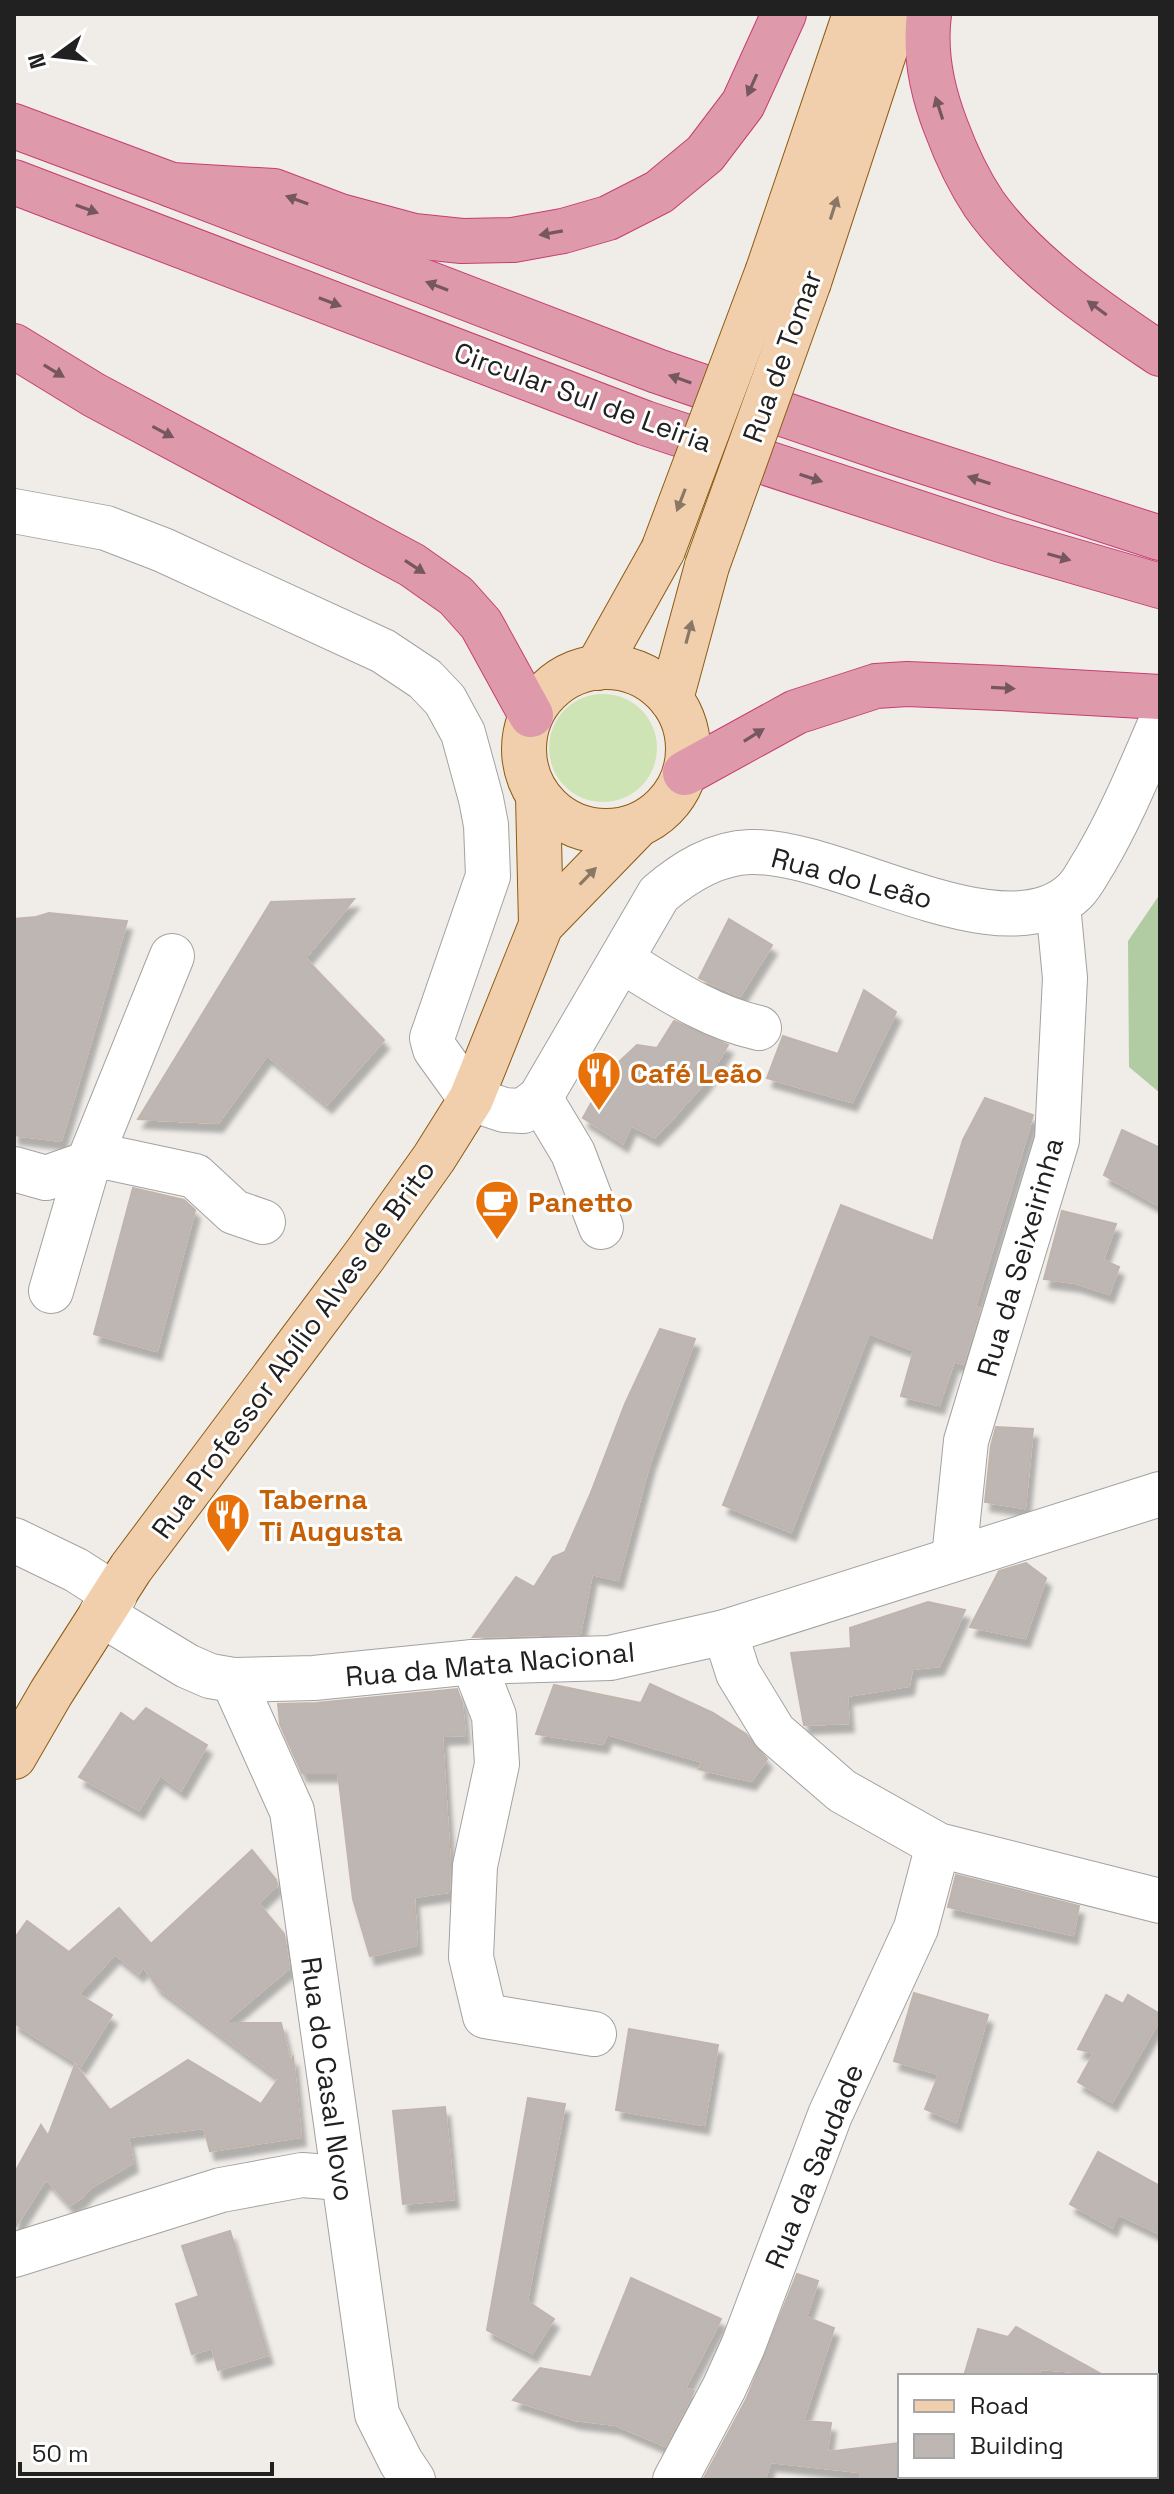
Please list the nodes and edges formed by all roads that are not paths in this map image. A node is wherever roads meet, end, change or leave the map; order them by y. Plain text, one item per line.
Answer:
1 (784, 14) edge
2 (855, 14) edge
3 (897, 14) edge
4 (929, 14) edge
5 (14, 126) edge
6 (14, 182) edge
7 (172, 185) junction
8 (14, 346) edge
9 (1160, 354) edge
10 (14, 511) edge
11 (1160, 538) edge
12 (1160, 586) edge
13 (597, 668) junction
14 (1160, 697) edge
15 (671, 699) junction
16 (531, 715) junction
17 (1160, 724) edge
18 (685, 773) junction
19 (538, 796) junction
20 (636, 827) junction
21 (1058, 905) junction
22 (541, 925) junction
23 (172, 956) dead end
24 (621, 960) junction
25 (759, 1028) dead end
26 (540, 1098) junction
27 (471, 1099) junction
28 (89, 1161) junction
29 (14, 1169) edge
30 (263, 1222) dead end
31 (601, 1227) dead end
32 (51, 1291) dead end
33 (1160, 1494) edge
34 (14, 1540) edge
35 (954, 1558) junction
36 (108, 1605) junction
37 (725, 1632) junction
38 (473, 1662) junction
39 (233, 1680) junction
40 (14, 1757) edge
41 (938, 1845) junction
42 (1160, 1901) edge
43 (594, 2034) dead end
44 (342, 2178) junction
45 (14, 2255) edge
46 (413, 2480) edge
47 (675, 2480) edge

1 -> 7 highway
2 -> 13 main road, Rua de Tomar, bridge
15 -> 3 main road, Rua de Tomar, bridge
9 -> 4 highway
5 - 7 highway, Circular Sul de Leiria
6 -> 12 highway, Circular Sul de Leiria
11 -> 7 highway, Circular Sul de Leiria
8 -> 16 highway
10 - 27 street
13 - 15 main road
13 - 16 main road
18 -> 14 highway
15 - 18 main road
16 - 19 main road
17 - 21 street
18 - 20 main road
19 - 20 main road
19 - 22 main road, Rua Professor Abílio Alves de Brito
22 -> 20 main road, Rua Professor Abílio Alves de Brito
21 - 24 street, Rua do Leão
21 - 35 street, Rua da Seixeirinha
22 - 27 main road, Rua Professor Abílio Alves de Brito
23 - 28 street
24 - 25 street
24 - 26 street, Rua do Leão
26 - 27 street
26 - 31 street
27 - 36 main road, Rua Professor Abílio Alves de Brito
28 - 29 street
28 - 30 street
28 - 32 street
33 - 35 street, Rua da Mata Nacional
34 - 36 street, Rua da Mata Nacional
35 - 37 street, Rua da Mata Nacional
36 - 39 street, Rua da Mata Nacional
36 - 40 main road, Rua Professor Abílio Alves de Brito
37 - 38 street, Rua da Mata Nacional
37 - 41 street
38 - 39 street, Rua da Mata Nacional
38 - 43 street
39 - 44 street, Rua do Casal Novo
41 - 42 street
41 - 47 street, Rua da Saudade
44 - 45 street
44 - 46 street, Rua do Casal Novo

